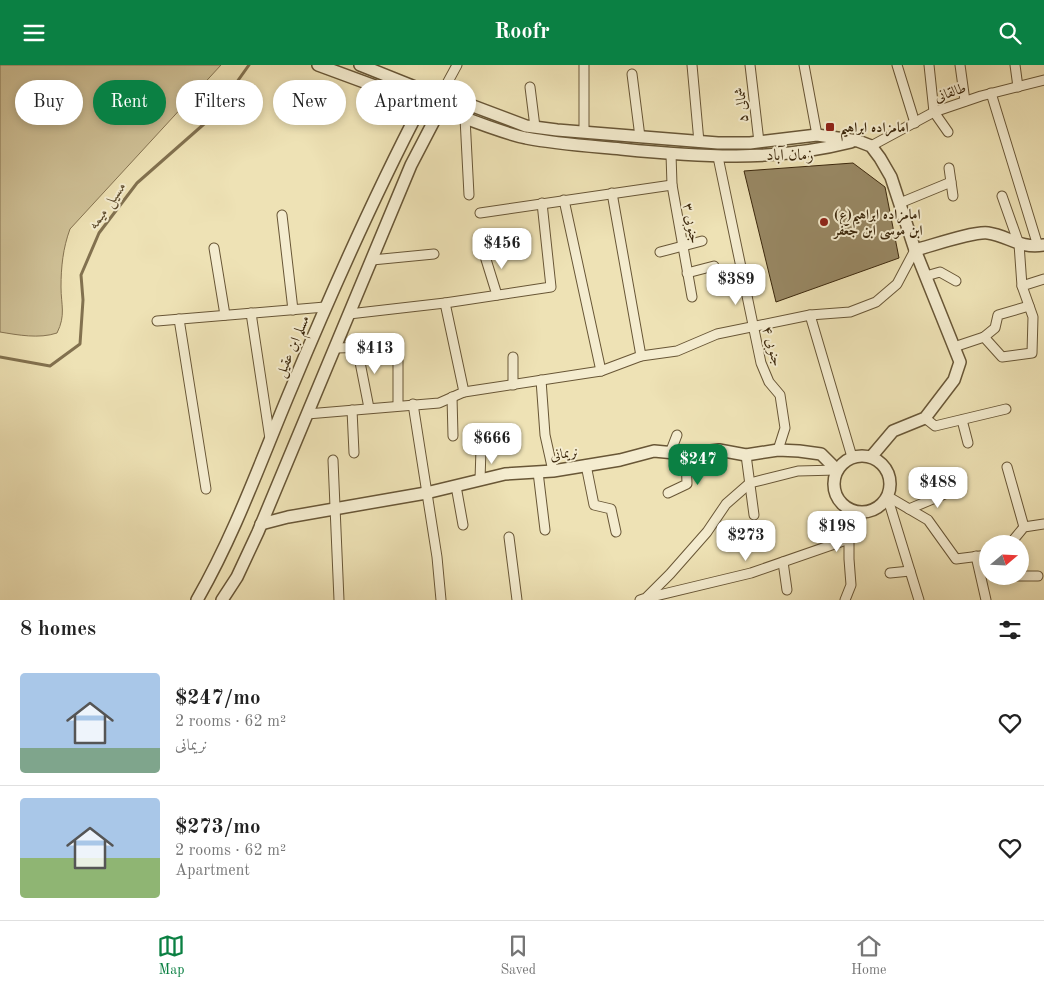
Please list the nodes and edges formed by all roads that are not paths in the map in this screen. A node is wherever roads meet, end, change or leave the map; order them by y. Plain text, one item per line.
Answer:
1 (318, 65) edge
2 (360, 65) edge
3 (457, 65) edge
4 (584, 65) edge
5 (692, 65) edge
6 (750, 65) edge
7 (804, 65) edge
8 (897, 65) edge
9 (929, 65) edge
10 (960, 65) edge
11 (1016, 65) edge
12 (632, 74) dead end
13 (358, 80) edge
14 (398, 80) edge
15 (451, 80) edge
16 (1044, 80) edge
17 (530, 87) dead end
18 (1018, 87) junction
19 (991, 93) junction
20 (965, 101) junction
21 (476, 106) edge
22 (934, 112) junction
23 (476, 122) edge
24 (915, 123) junction
25 (410, 125) edge
26 (432, 125) edge
27 (465, 125) edge
28 (535, 127) junction
29 (584, 132) junction
30 (948, 132) dead end
31 (817, 135) junction
32 (640, 137) junction
33 (858, 141) junction
34 (699, 142) junction
35 (758, 142) junction
36 (871, 146) junction
37 (671, 154) junction
38 (718, 157) junction
39 (394, 158) junction
40 (412, 165) junction
41 (949, 168) dead end
42 (951, 182) junction
43 (672, 185) junction
44 (612, 193) junction
45 (468, 195) dead end
46 (953, 196) dead end
47 (1002, 196) dead end
48 (564, 200) junction
49 (542, 203) junction
50 (900, 203) junction
51 (480, 213) dead end
52 (282, 215) dead end
53 (702, 241) dead end
54 (1019, 245) junction
55 (1041, 245) edge
56 (683, 246) junction
57 (214, 248) dead end
58 (915, 250) junction
59 (660, 252) dead end
60 (484, 253) dead end
61 (434, 254) dead end
62 (372, 260) junction
63 (714, 266) dead end
64 (688, 273) junction
65 (926, 276) junction
66 (1044, 279) edge
67 (956, 281) dead end
68 (1022, 286) junction
69 (497, 295) junction
70 (692, 297) dead end
71 (445, 303) junction
72 (325, 307) junction
73 (1029, 307) junction
74 (293, 310) junction
75 (251, 313) junction
76 (225, 315) junction
77 (349, 315) junction
78 (810, 315) junction
79 (179, 319) junction
80 (157, 321) dead end
81 (753, 327) junction
82 (984, 337) junction
83 (357, 347) junction
84 (954, 347) junction
85 (335, 348) junction
86 (641, 356) junction
87 (513, 357) dead end
88 (600, 371) junction
89 (541, 380) junction
90 (513, 385) junction
91 (464, 392) junction
92 (452, 397) junction
93 (413, 404) junction
94 (398, 405) junction
95 (369, 408) junction
96 (1006, 409) dead end
97 (352, 410) junction
98 (307, 414) junction
99 (925, 417) junction
100 (962, 420) junction
101 (677, 435) dead end
102 (453, 436) dead end
103 (270, 440) junction
104 (968, 443) dead end
105 (481, 449) dead end
106 (778, 450) junction
107 (354, 453) dead end
108 (670, 453) junction
109 (686, 454) junction
110 (746, 455) junction
111 (852, 457) junction
112 (871, 457) junction
113 (332, 460) dead end
114 (586, 465) junction
115 (1007, 467) dead end
116 (837, 470) junction
117 (553, 471) junction
118 (538, 472) junction
119 (480, 480) junction
120 (750, 483) junction
121 (456, 486) junction
122 (959, 488) dead end
123 (206, 489) dead end
124 (426, 493) junction
125 (668, 493) dead end
126 (887, 496) junction
127 (335, 509) junction
128 (909, 509) junction
129 (849, 510) junction
130 (754, 515) dead end
131 (261, 524) junction
132 (1044, 524) edge
133 (463, 525) dead end
134 (1024, 527) junction
135 (545, 530) dead end
136 (616, 532) dead end
137 (1017, 535) edge
138 (509, 537) dead end
139 (849, 539) junction
140 (976, 556) junction
141 (979, 556) edge
142 (783, 562) junction
143 (910, 571) junction
144 (227, 572) junction
145 (890, 573) dead end
146 (1029, 576) edge
147 (1038, 576) dead end
148 (786, 590) dead end
149 (644, 599) edge
150 (197, 600) edge
151 (222, 600) edge
152 (340, 600) edge
153 (441, 600) edge
154 (517, 600) edge
155 (845, 600) edge
156 (919, 600) edge
157 (986, 600) edge

1 - 13 street
2 - 14 street
3 - 15 street
4 - 29 street
5 - 34 street
6 - 35 street, ۵ شمالی
7 - 31 street
8 - 24 street
9 - 22 street
10 - 20 street
11 - 18 street
12 - 32 street
16 - 18 street, طالقانی
17 - 28 street
18 - 19 street, طالقانی
19 - 20 street, طالقانی
19 - 55 street
20 - 22 street, طالقانی
21 - 28 street
22 - 24 street, طالقانی
22 - 30 street
23 - 37 street
24 - 36 street, طالقانی
25 - 39 street, مسلم ابن عقیل
26 - 40 street, مسلم ابن عقیل
27 - 45 street
28 - 29 street
29 - 32 street
31 - 33 street
31 - 35 street
32 - 34 street
33 - 36 street
33 - 38 street
34 - 35 street
36 - 50 street
37 - 38 street
37 - 43 street, ۳ جنوبی
38 - 81 street, ۴ جنوبی
39 - 40 street
39 - 72 street, مسلم ابن عقیل
40 - 62 street, مسلم ابن عقیل
41 - 42 street
42 - 46 street
42 - 50 street
43 - 44 street
43 - 56 street, ۳ جنوبی
44 - 48 street
44 - 86 street
47 - 54 street
48 - 49 street
48 - 88 street
49 - 51 street
49 - 69 street
50 - 58 street
52 - 74 street
53 - 56 street
54 - 55 street
54 - 58 street
54 - 68 street
56 - 59 street
56 - 64 street, ۳ جنوبی
57 - 76 street
58 - 65 street
58 - 78 street
60 - 69 street
61 - 62 street
62 - 77 street, مسلم ابن عقیل
63 - 64 street
64 - 70 street, ۳ جنوبی
65 - 67 street
65 - 84 street
66 - 68 street
68 - 73 street
69 - 71 street
71 - 77 street
71 - 91 street
72 - 74 street
72 - 103 street, مسلم ابن عقیل
73 - 82 street
73 - 82 street
74 - 75 street
75 - 76 street
75 - 103 street
76 - 79 street
77 - 85 street, مسلم ابن عقیل
78 - 81 street
78 - 111 street
79 - 80 street
79 - 123 street
81 - 86 street
81 - 106 street, ۴ جنوبی
82 - 84 street
83 - 85 street
83 - 94 street
83 - 95 street
84 - 99 street
85 - 98 street, مسلم ابن عقیل
86 - 88 street
87 - 90 street
88 - 89 street
89 - 90 street
89 - 117 street
90 - 91 street
91 - 92 street
92 - 93 street
92 - 102 street
93 - 94 street
93 - 124 street
94 - 95 street
95 - 97 street
96 - 100 street
97 - 98 street
97 - 107 street
98 - 131 street, مسلم ابن عقیل
99 - 100 street
99 - 112 street
100 - 104 street
101 - 108 street
103 - 144 street, مسلم ابن عقیل
105 - 119 street
106 - 110 street, نریمانی
106 - 116 street, نریمانی
108 - 109 street, نریمانی
108 - 114 street, نریمانی
109 - 110 street, نریمانی
109 - 125 street
110 - 120 street
111 - 112 street
111 - 116 street
112 - 126 street
113 - 127 street
114 - 117 street, نریمانی
114 - 136 street
115 - 134 street
116 - 120 street
116 - 129 street
117 - 118 street, نریمانی
118 - 119 street, نریمانی
118 - 135 street
119 - 121 street, نریمانی
120 - 130 street
120 - 149 street
121 - 124 street, نریمانی
121 - 133 street
122 - 128 street
124 - 127 street, نریمانی
124 - 153 street
126 - 128 street
126 - 129 street
126 - 143 street
127 - 131 street, نریمانی
127 - 152 street
128 - 140 street
129 - 139 street
131 - 144 street, مسلم ابن عقیل
132 - 134 street
134 - 137 street
138 - 154 street
139 - 142 street
139 - 155 street
140 - 141 street
140 - 157 street
142 - 148 street
142 - 149 street
143 - 145 street
143 - 156 street
144 - 150 street, مسلم ابن عقیل
144 - 151 street, مسلم ابن عقیل
146 - 147 street

